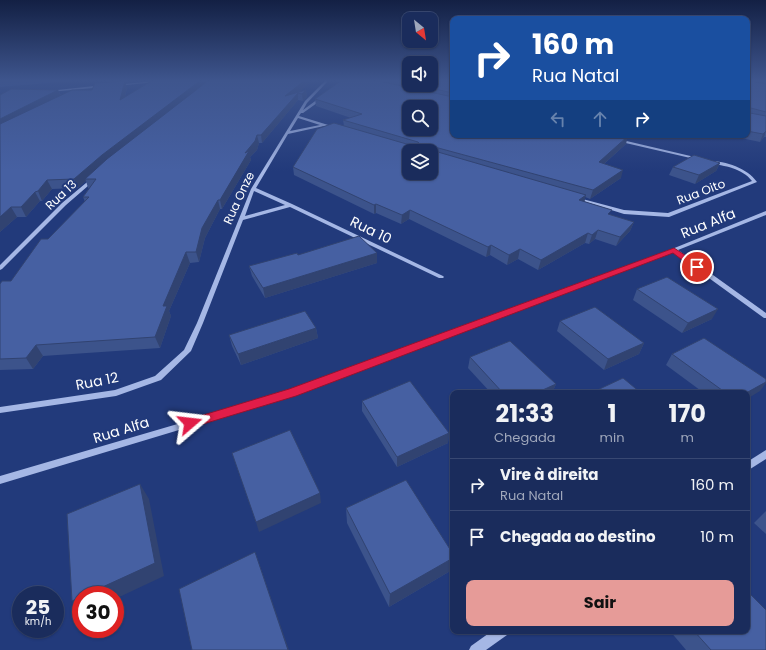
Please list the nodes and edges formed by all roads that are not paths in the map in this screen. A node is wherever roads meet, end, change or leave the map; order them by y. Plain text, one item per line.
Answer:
1 (301, 110) edge
2 (305, 110) edge
3 (298, 116) junction
4 (325, 124) junction
5 (340, 129) edge
6 (288, 133) junction
7 (611, 138) edge
8 (701, 159) edge
9 (708, 161) edge
10 (100, 173) edge
11 (253, 189) junction
12 (572, 197) edge
13 (290, 205) junction
14 (766, 213) edge
15 (241, 219) junction
16 (674, 250) junction
17 (0, 268) edge
18 (441, 277) dead end
19 (766, 316) edge
20 (188, 351) joint
21 (0, 410) edge
22 (766, 454) edge
23 (750, 465) edge
24 (0, 480) edge
25 (499, 634) edge
26 (475, 650) edge

1 - 3 street
2 - 3 street, Rua Onze
3 - 4 street
3 - 6 street, Rua Onze
4 - 5 street
4 - 6 street
6 - 11 street, Rua Onze
7 - 8 street
9 - 12 street, Rua Oito
10 - 17 street, Rua 13
11 - 13 street, Rua 10
11 - 15 street, Rua Onze
13 - 15 street
13 - 18 street, Rua 10
14 - 16 street, Rua Alfa
15 - 20 street, Rua Onze
16 - 19 street
16 - 24 street, Rua Alfa
20 - 21 street, Rua 12
22 - 23 street
25 - 26 street

